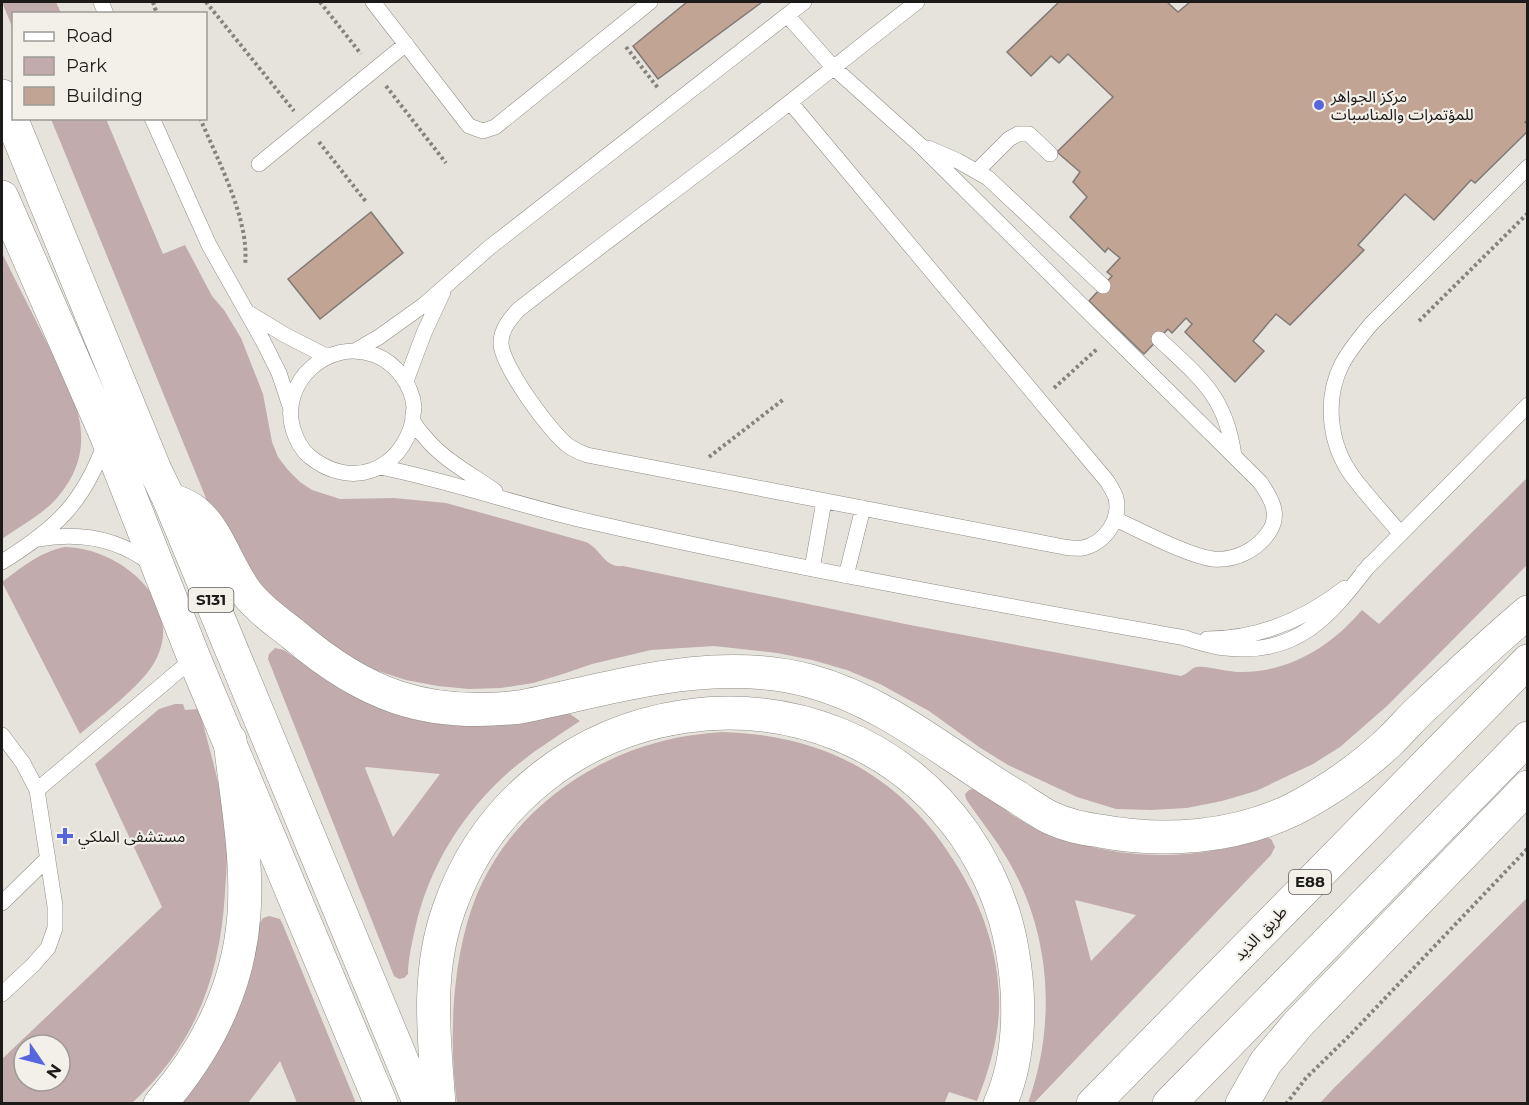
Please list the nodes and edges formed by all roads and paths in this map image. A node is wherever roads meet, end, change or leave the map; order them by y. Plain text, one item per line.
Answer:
1 (206, 2) edge
2 (373, 2) edge
3 (650, 2) edge
4 (804, 2) edge
5 (917, 2) edge
6 (787, 15) junction
7 (622, 41) dead end
8 (406, 44) junction
9 (833, 67) junction
10 (2, 96) edge
11 (790, 102) junction
12 (672, 105) junction
13 (153, 120) edge
14 (201, 120) edge
15 (306, 126) junction
16 (920, 145) junction
17 (1050, 154) dead end
18 (259, 164) dead end
19 (1527, 167) edge
20 (977, 171) junction
21 (2, 196) edge
22 (367, 202) dead end
23 (1527, 213) edge
24 (1103, 286) dead end
25 (446, 287) junction
26 (241, 304) junction
27 (1419, 321) dead end
28 (1111, 336) junction
29 (1159, 339) dead end
30 (355, 351) junction
31 (326, 356) junction
32 (406, 381) junction
33 (784, 399) dead end
34 (1041, 401) junction
35 (1527, 405) edge
36 (290, 406) junction
37 (413, 420) junction
38 (107, 437) junction
39 (1234, 456) junction
40 (705, 460) dead end
41 (380, 467) junction
42 (505, 498) junction
43 (169, 499) junction
44 (824, 501) junction
45 (863, 508) junction
46 (1115, 519) junction
47 (1400, 533) junction
48 (38, 539) junction
49 (2, 562) edge
50 (812, 569) junction
51 (159, 570) junction
52 (846, 576) junction
53 (1527, 612) edge
54 (194, 657) junction
55 (1527, 661) edge
56 (2, 735) edge
57 (1527, 738) edge
58 (230, 740) junction
59 (1527, 787) edge
60 (37, 790) junction
61 (1527, 848) edge
62 (48, 858) junction
63 (2, 903) edge
64 (2, 994) edge
65 (160, 1104) edge
66 (381, 1104) edge
67 (420, 1104) edge
68 (439, 1104) edge
69 (999, 1104) edge
70 (1094, 1104) edge
71 (1170, 1104) edge
72 (1242, 1104) edge
73 (1286, 1104) edge

1 - 15 path
2 - 8 lane
3 - 8 lane
4 - 6 lane
5 - 9 lane
6 - 9 lane
6 - 12 lane
7 - 12 path
8 - 15 lane
9 - 11 lane
9 - 16 lane
10 - 43 main road, S131
11 - 34 lane
11 - 44 lane
12 - 25 lane
13 - 26 lane
14 - 26 path
15 - 18 lane
15 - 22 path
16 - 20 lane
16 - 28 lane
17 - 20 lane
19 - 47 lane
20 - 24 lane
21 - 38 main road, S131
23 - 27 path
25 - 30 lane
25 - 32 lane
26 - 31 lane
26 - 36 lane
28 - 34 path
28 - 39 lane
29 - 39 lane
30 - 31 lane
30 - 32 lane
31 - 36 lane
32 - 37 lane
33 - 40 path
34 - 46 lane
35 - 47 lane
36 - 41 lane
37 - 41 lane
37 - 42 lane
38 - 48 lane
38 - 51 main road, S131
39 - 46 lane
41 - 42 lane
42 - 50 lane
43 - 53 main road
43 - 67 main road, S131
44 - 45 lane
44 - 50 lane
45 - 46 lane
45 - 52 lane
47 - 52 lane
48 - 49 lane
48 - 51 lane
50 - 52 lane
51 - 54 main road, S131
54 - 58 main road, S131
54 - 60 lane
55 - 70 main road, طريق الذيد / E88
56 - 60 lane
57 - 71 main road
58 - 65 main road
58 - 66 main road, S131
59 - 72 main road
60 - 62 lane
61 - 73 path
62 - 63 lane
62 - 64 lane
68 - 69 main road

